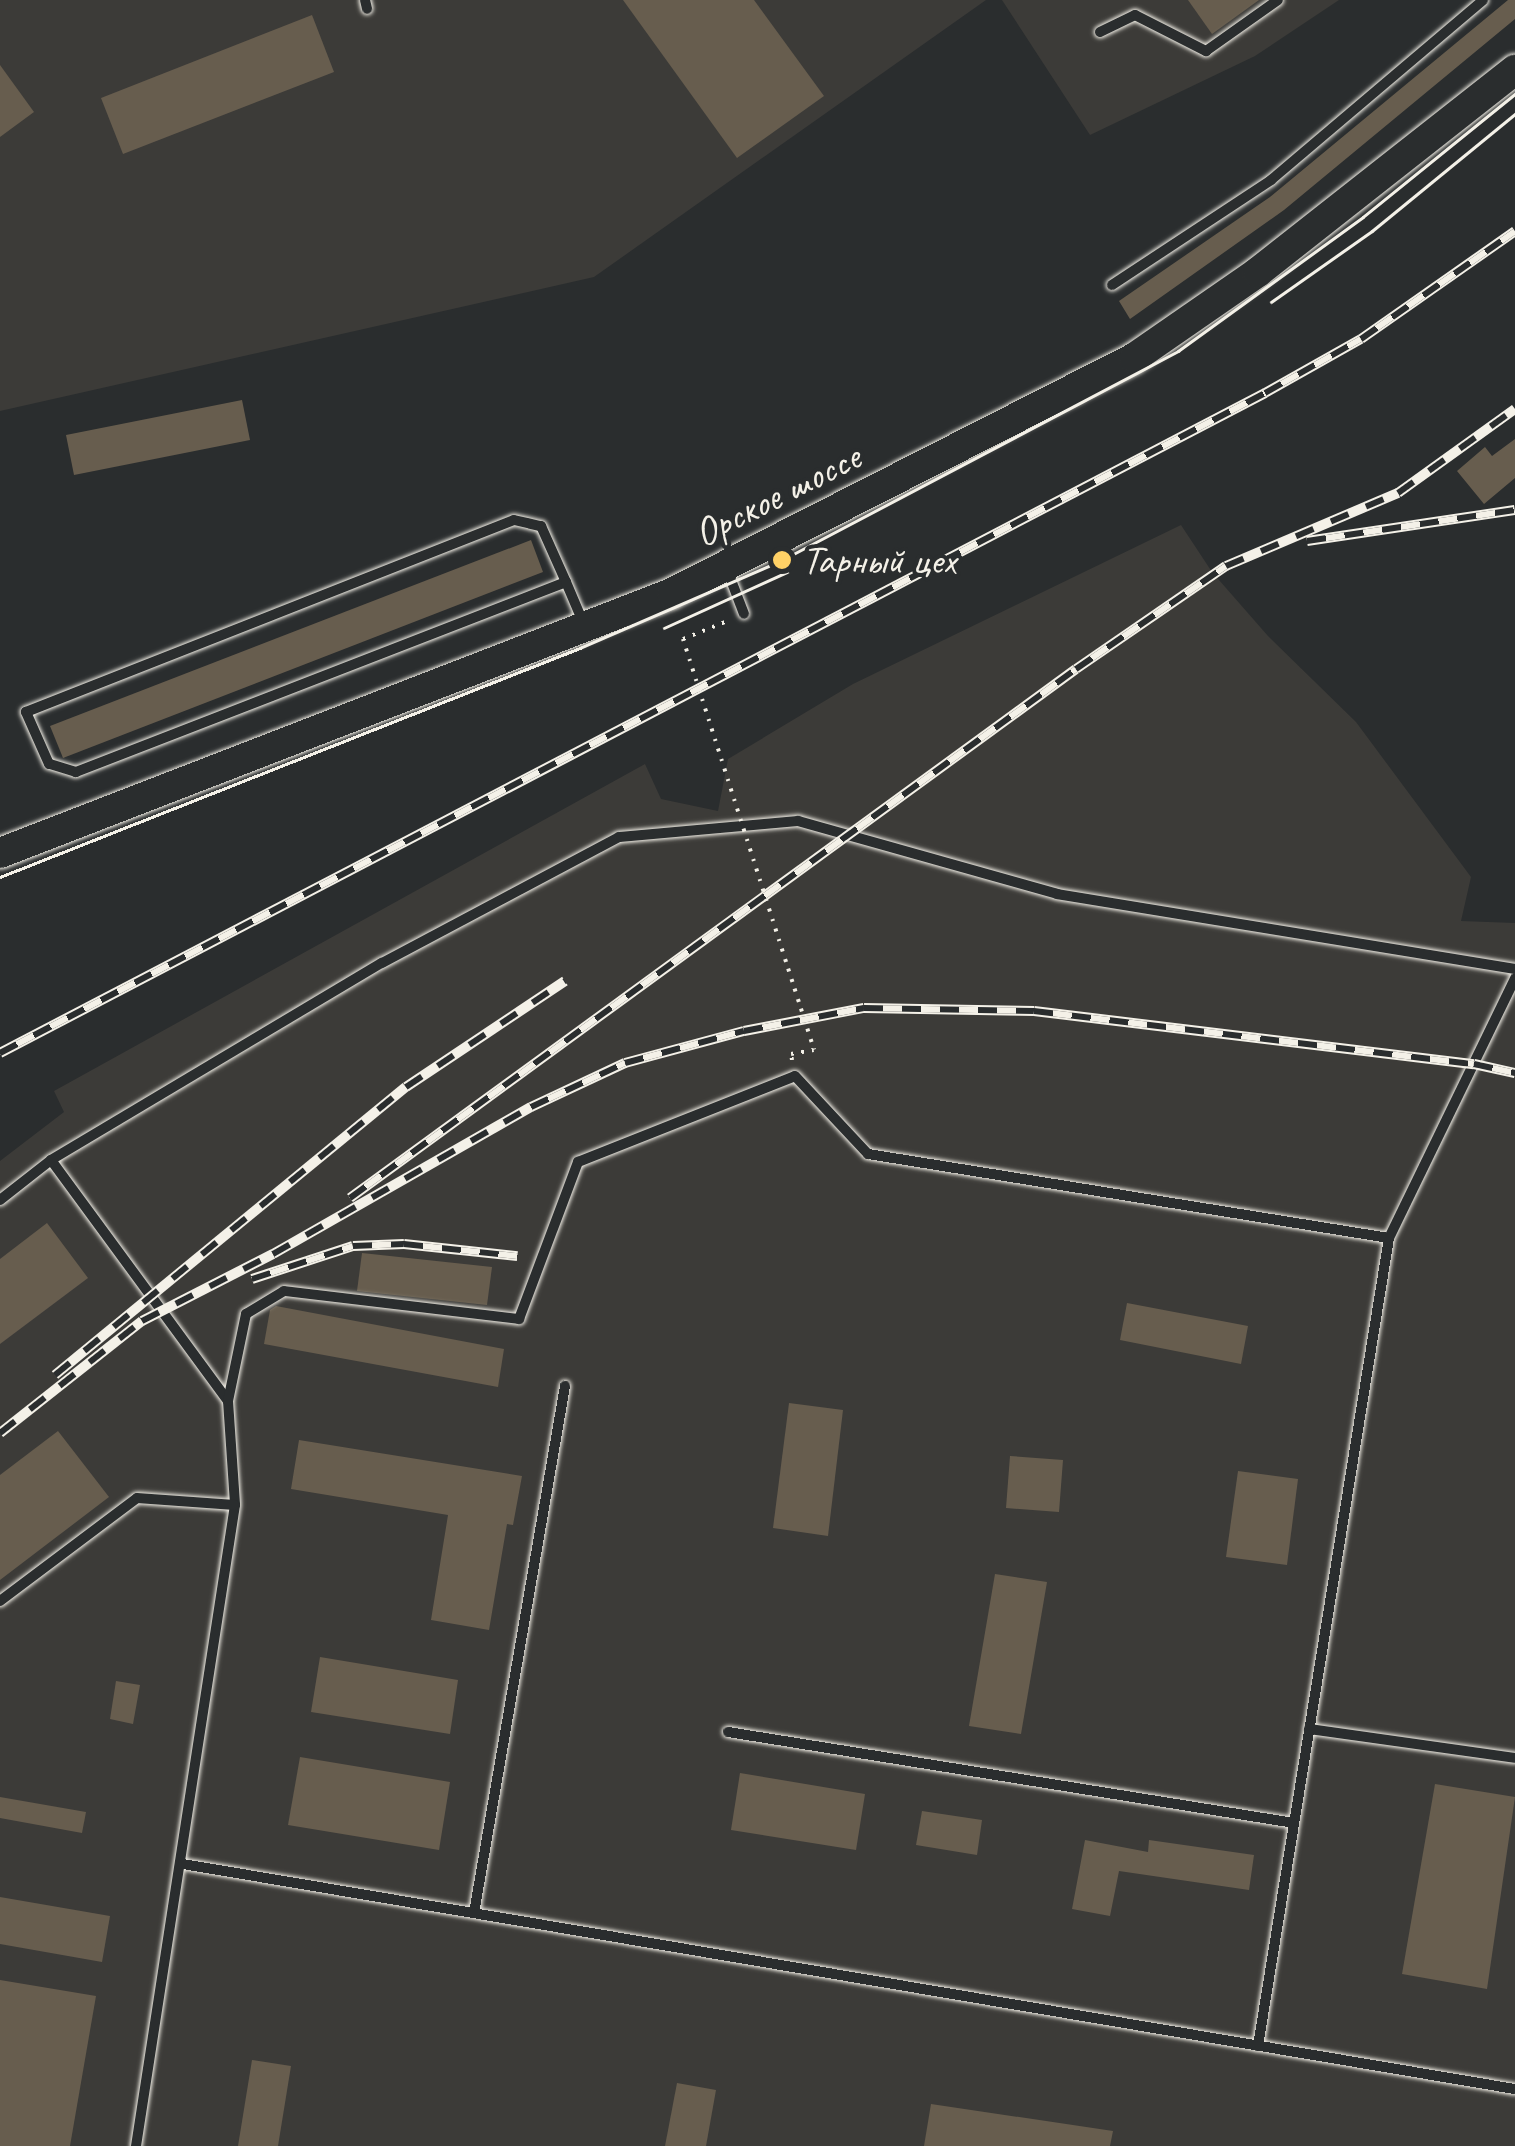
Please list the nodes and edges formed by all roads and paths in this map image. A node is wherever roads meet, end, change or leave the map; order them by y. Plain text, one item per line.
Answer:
1 (1278, 0) edge
2 (1483, 0) edge
3 (1100, 32) dead end
4 (1515, 70) edge
5 (1112, 285) dead end
6 (726, 566) junction
7 (566, 582) junction
8 (744, 614) joint
9 (586, 627) junction
10 (0, 853) edge
11 (1515, 969) edge
12 (1515, 978) edge
13 (794, 1076) junction
14 (50, 1160) junction
15 (0, 1200) edge
16 (1389, 1238) junction
17 (565, 1386) dead end
18 (228, 1401) junction
19 (235, 1506) junction
20 (0, 1601) edge
21 (1309, 1730) junction
22 (728, 1732) dead end
23 (1515, 1758) edge
24 (1294, 1823) junction
25 (183, 1864) junction
26 (474, 1913) junction
27 (1258, 2046) junction
28 (1515, 2090) edge
29 (136, 2146) edge

1 - 3 lane
2 - 5 lane
4 - 6 street, Орское шоссе
6 - 8 lane
6 - 9 street, Орское шоссе
7 - 7 lane
7 - 9 lane
8 - 13 path, bridge
9 - 10 street, Орское шоссе
11 - 14 lane
12 - 16 lane
13 - 16 lane
13 - 18 lane
14 - 15 lane
14 - 18 lane
16 - 21 lane
17 - 26 lane
18 - 19 lane
19 - 20 lane
19 - 25 lane
21 - 23 lane
21 - 24 lane
22 - 24 lane
24 - 27 lane
25 - 26 lane
25 - 29 lane
26 - 27 lane
27 - 28 lane

